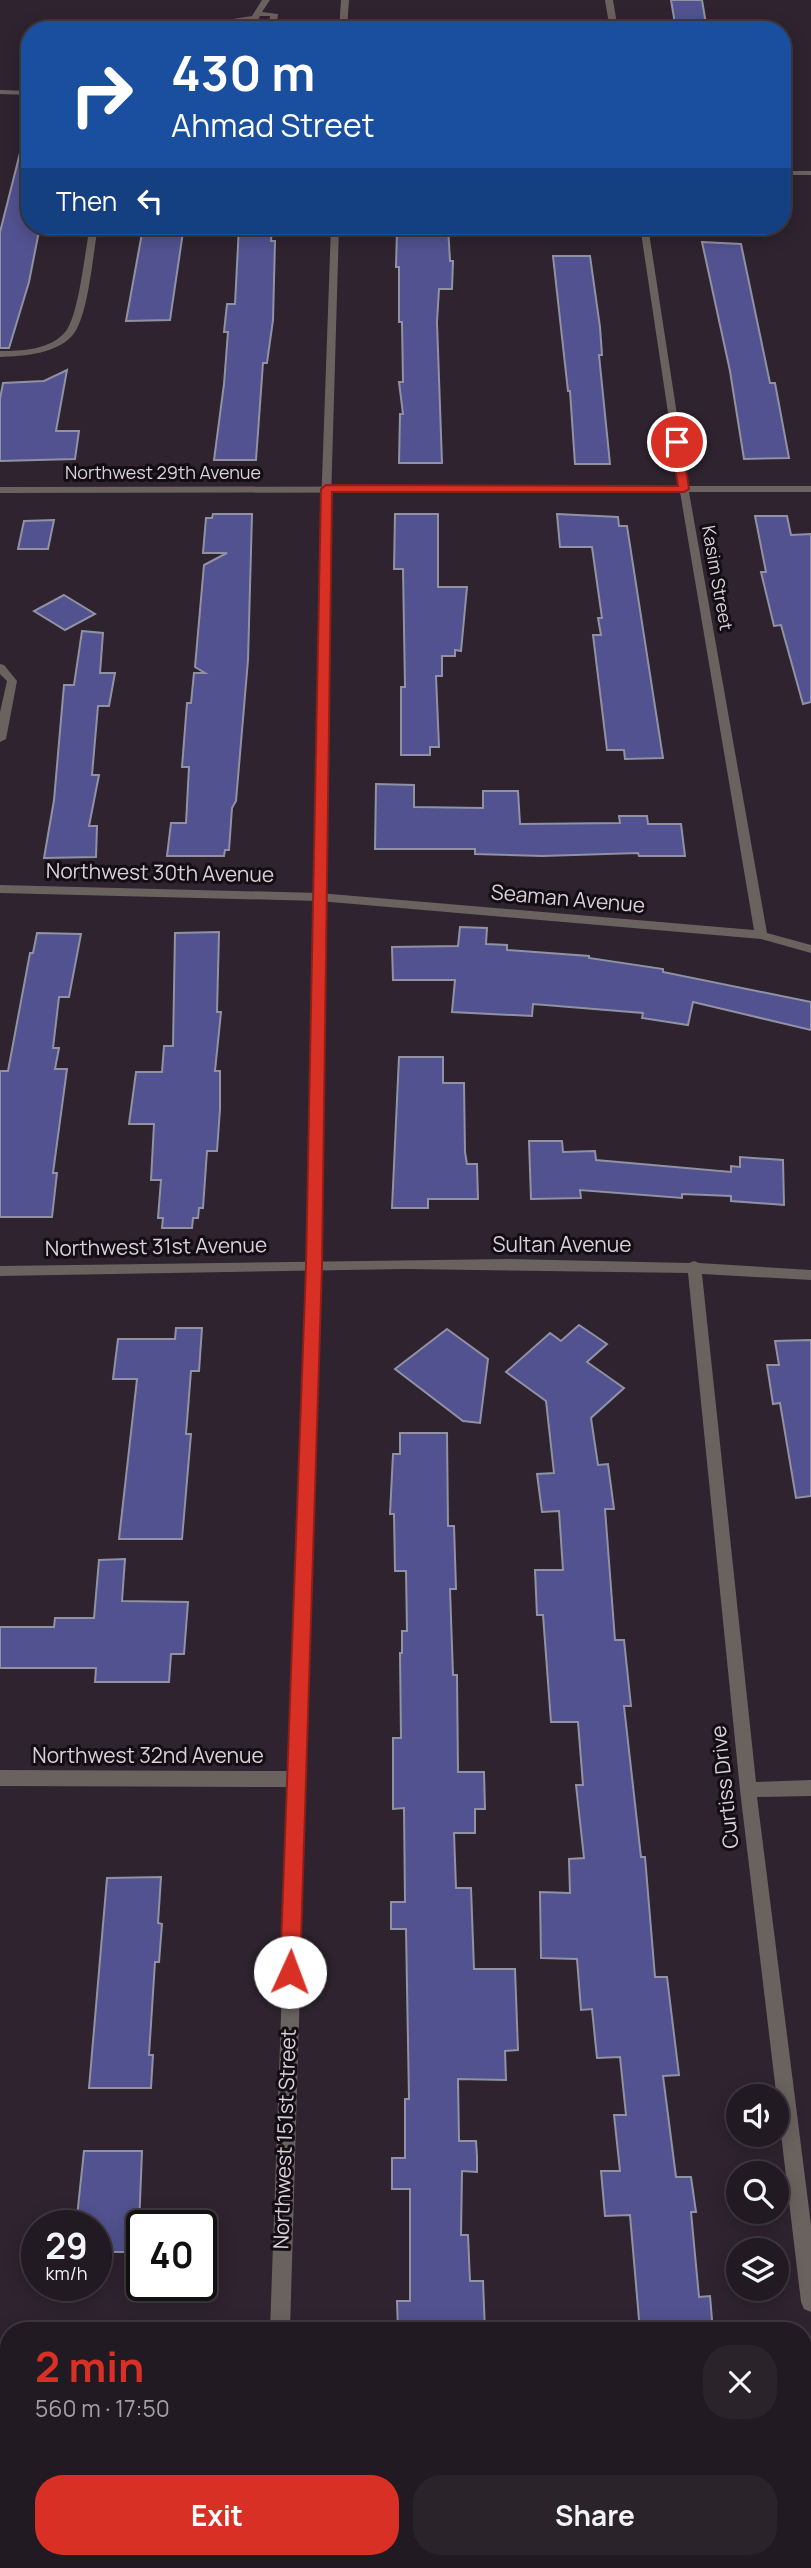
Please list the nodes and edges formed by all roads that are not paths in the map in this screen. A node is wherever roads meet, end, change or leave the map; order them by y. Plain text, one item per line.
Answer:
1 (266, 0) edge
2 (345, 0) edge
3 (609, 0) edge
4 (257, 14) junction
5 (238, 21) edge
6 (273, 21) edge
7 (344, 21) edge
8 (612, 21) edge
9 (0, 92) edge
10 (21, 93) edge
11 (791, 173) edge
12 (811, 173) edge
13 (92, 235) edge
14 (335, 235) edge
15 (645, 235) edge
16 (0, 354) edge
17 (326, 489) junction
18 (684, 489) junction
19 (811, 489) edge
20 (0, 490) edge
21 (0, 667) edge
22 (0, 739) edge
23 (0, 888) edge
24 (319, 897) junction
25 (761, 934) junction
26 (811, 949) edge
27 (314, 1266) junction
28 (694, 1266) junction
29 (0, 1271) edge
30 (811, 1275) edge
31 (0, 1778) edge
32 (296, 1779) junction
33 (811, 1788) edge
34 (748, 1790) junction
35 (811, 2302) edge
36 (280, 2322) edge

1 - 4 street
2 - 7 street
3 - 8 street
4 - 5 street
4 - 6 street
9 - 10 street
11 - 12 street
13 - 16 street
14 - 17 street, Northwest 151st Street
15 - 18 street, Kasim Street
17 - 18 street, Northwest 29th Avenue
17 - 20 street, Northwest 29th Avenue
17 - 24 street, Northwest 151st Street
18 - 19 street, Northwest 29th Avenue
18 - 25 street, Kasim Street
21 - 22 street
23 - 24 street, Northwest 30th Avenue
24 - 25 street, Seaman Avenue
24 - 27 street, Northwest 151st Street
25 - 26 street, Seaman Avenue
27 - 28 street, Sultan Avenue
27 - 29 street, Northwest 31st Avenue
27 - 32 street, Northwest 151st Street
28 - 30 street, Sultan Avenue
28 - 34 street, Curtiss Drive
31 - 32 street, Northwest 32nd Avenue
32 - 36 street, Northwest 151st Street
33 - 34 street
34 - 35 street, Curtiss Drive

